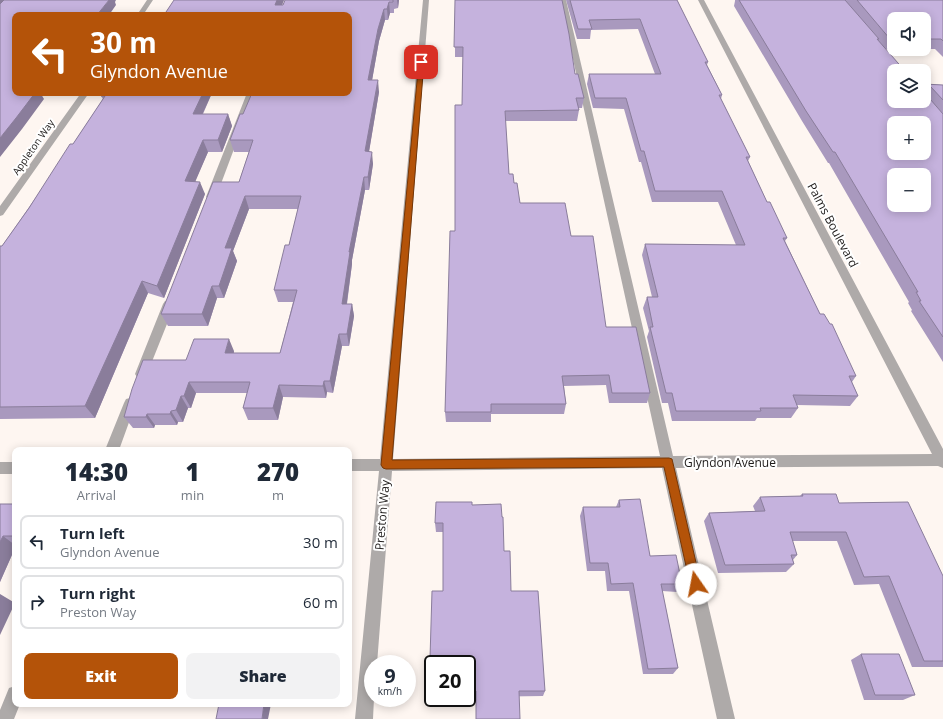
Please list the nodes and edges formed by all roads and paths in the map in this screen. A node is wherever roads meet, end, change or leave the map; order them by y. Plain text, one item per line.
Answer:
1 (150, 0) edge
2 (426, 0) edge
3 (563, 0) edge
4 (701, 0) edge
5 (142, 12) edge
6 (83, 96) edge
7 (251, 96) edge
8 (208, 203) edge
9 (0, 213) edge
10 (174, 292) edge
11 (113, 447) edge
12 (943, 461) edge
13 (669, 462) junction
14 (352, 465) edge
15 (386, 465) junction
16 (0, 468) edge
17 (12, 468) edge
18 (12, 702) edge
19 (5, 719) edge
20 (364, 719) edge
21 (726, 719) edge

1 - 5 street
2 - 15 street, Preston Way
3 - 13 street
4 - 12 street, Palms Boulevard
6 - 9 street, Appleton Way
7 - 8 street
10 - 11 street
12 - 13 street, Glyndon Avenue
13 - 15 street, Glyndon Avenue
13 - 21 street
14 - 15 street, Glyndon Avenue
15 - 20 street, Preston Way
16 - 17 street
18 - 19 street

